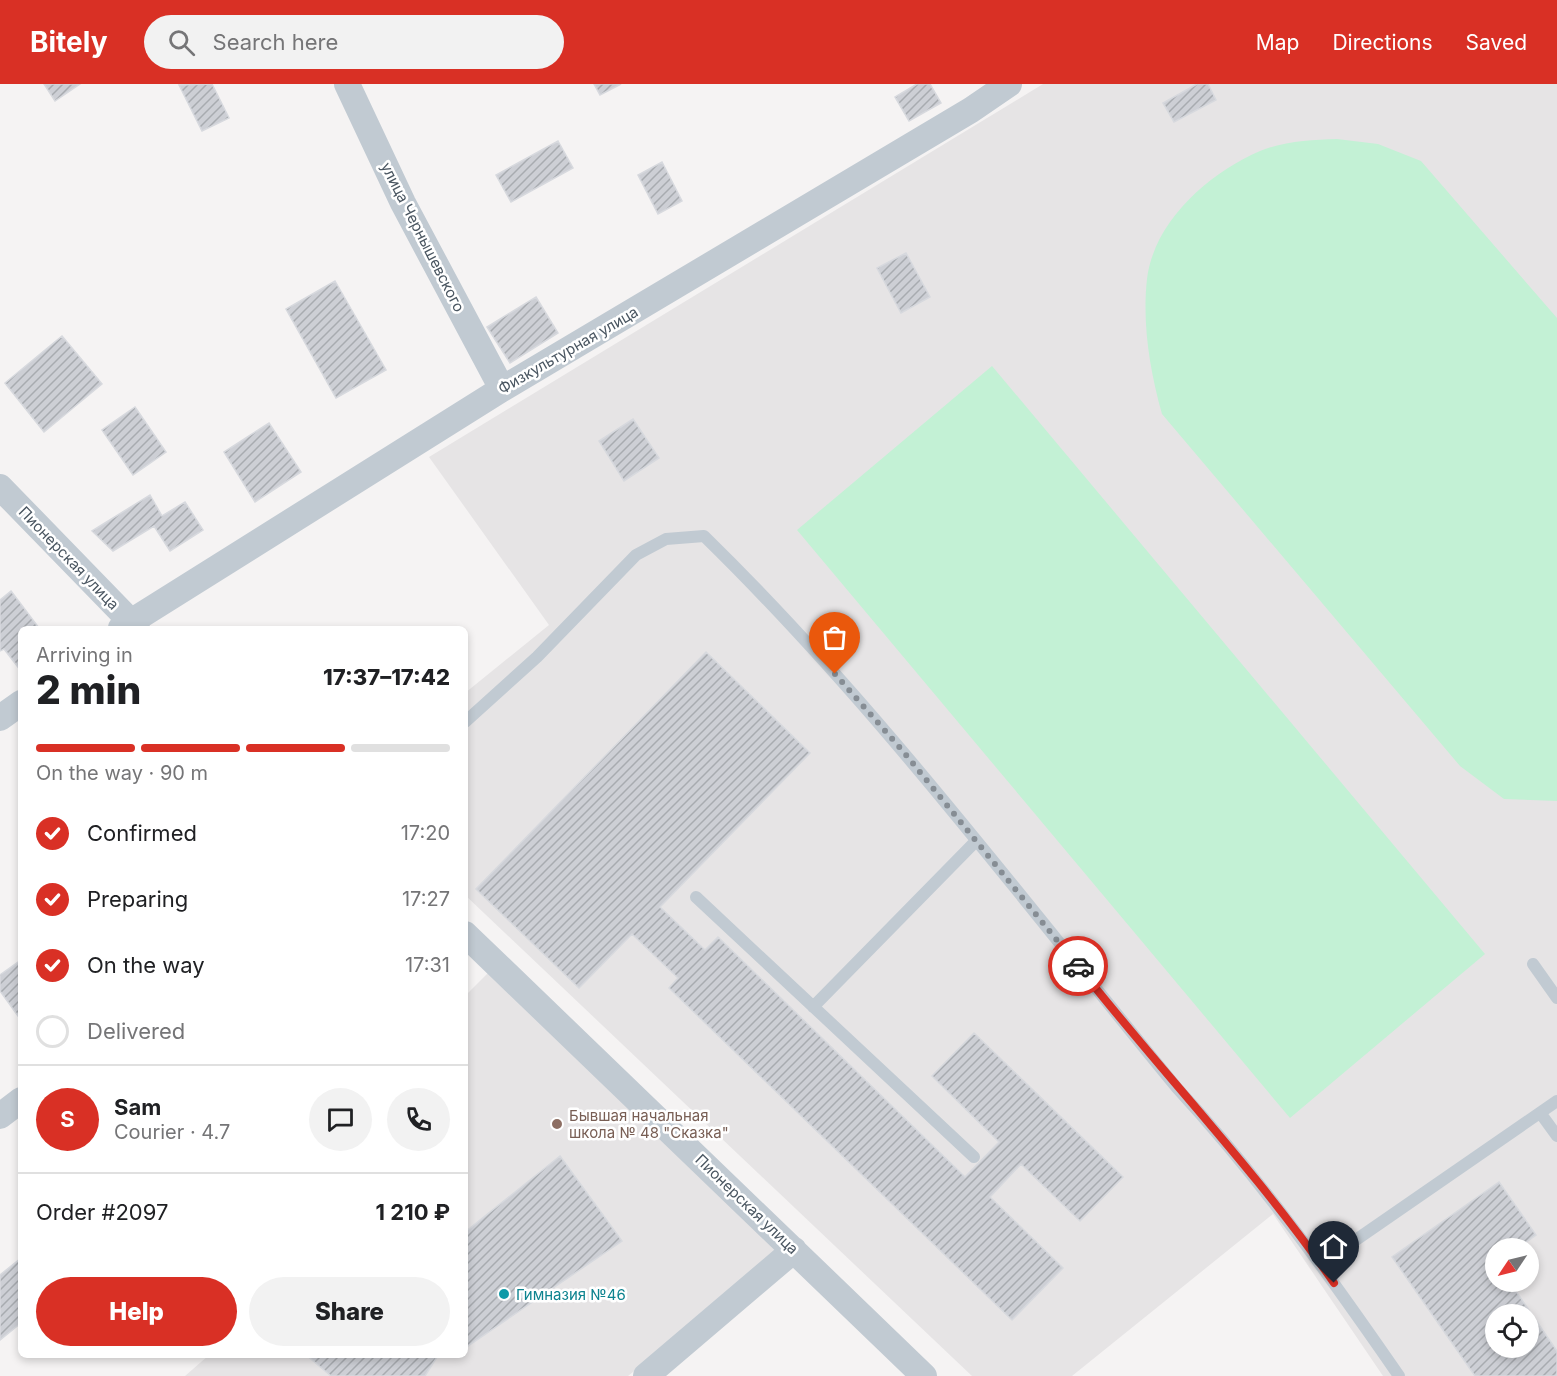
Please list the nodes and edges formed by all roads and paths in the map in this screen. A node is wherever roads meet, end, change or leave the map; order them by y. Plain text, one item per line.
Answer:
1 (346, 84) edge
2 (1009, 84) edge
3 (502, 388) junction
4 (0, 488) edge
5 (129, 626) edge
6 (18, 705) edge
7 (0, 718) edge
8 (468, 719) edge
9 (975, 842) junction
10 (696, 897) dead end
11 (468, 937) edge
12 (1533, 964) dead end
13 (1557, 998) edge
14 (813, 1006) junction
15 (1557, 1101) edge
16 (18, 1102) edge
17 (1541, 1114) junction
18 (0, 1116) edge
19 (1557, 1136) edge
20 (974, 1157) dead end
21 (794, 1250) junction
22 (1321, 1264) junction
23 (646, 1376) edge
24 (924, 1376) edge
25 (1399, 1376) edge

1 - 3 street, улица Чернышевского
2 - 3 street, Физкультурная улица
3 - 5 street, Физкультурная улица
4 - 5 street, Пионерская улица
6 - 7 street
8 - 9 lane
9 - 14 lane
9 - 22 lane
10 - 14 lane
11 - 21 street, Пионерская улица
12 - 13 lane
14 - 20 lane
15 - 17 lane
16 - 18 street
17 - 19 lane
17 - 22 lane
21 - 23 street
21 - 24 street, Пионерская улица
22 - 25 lane

